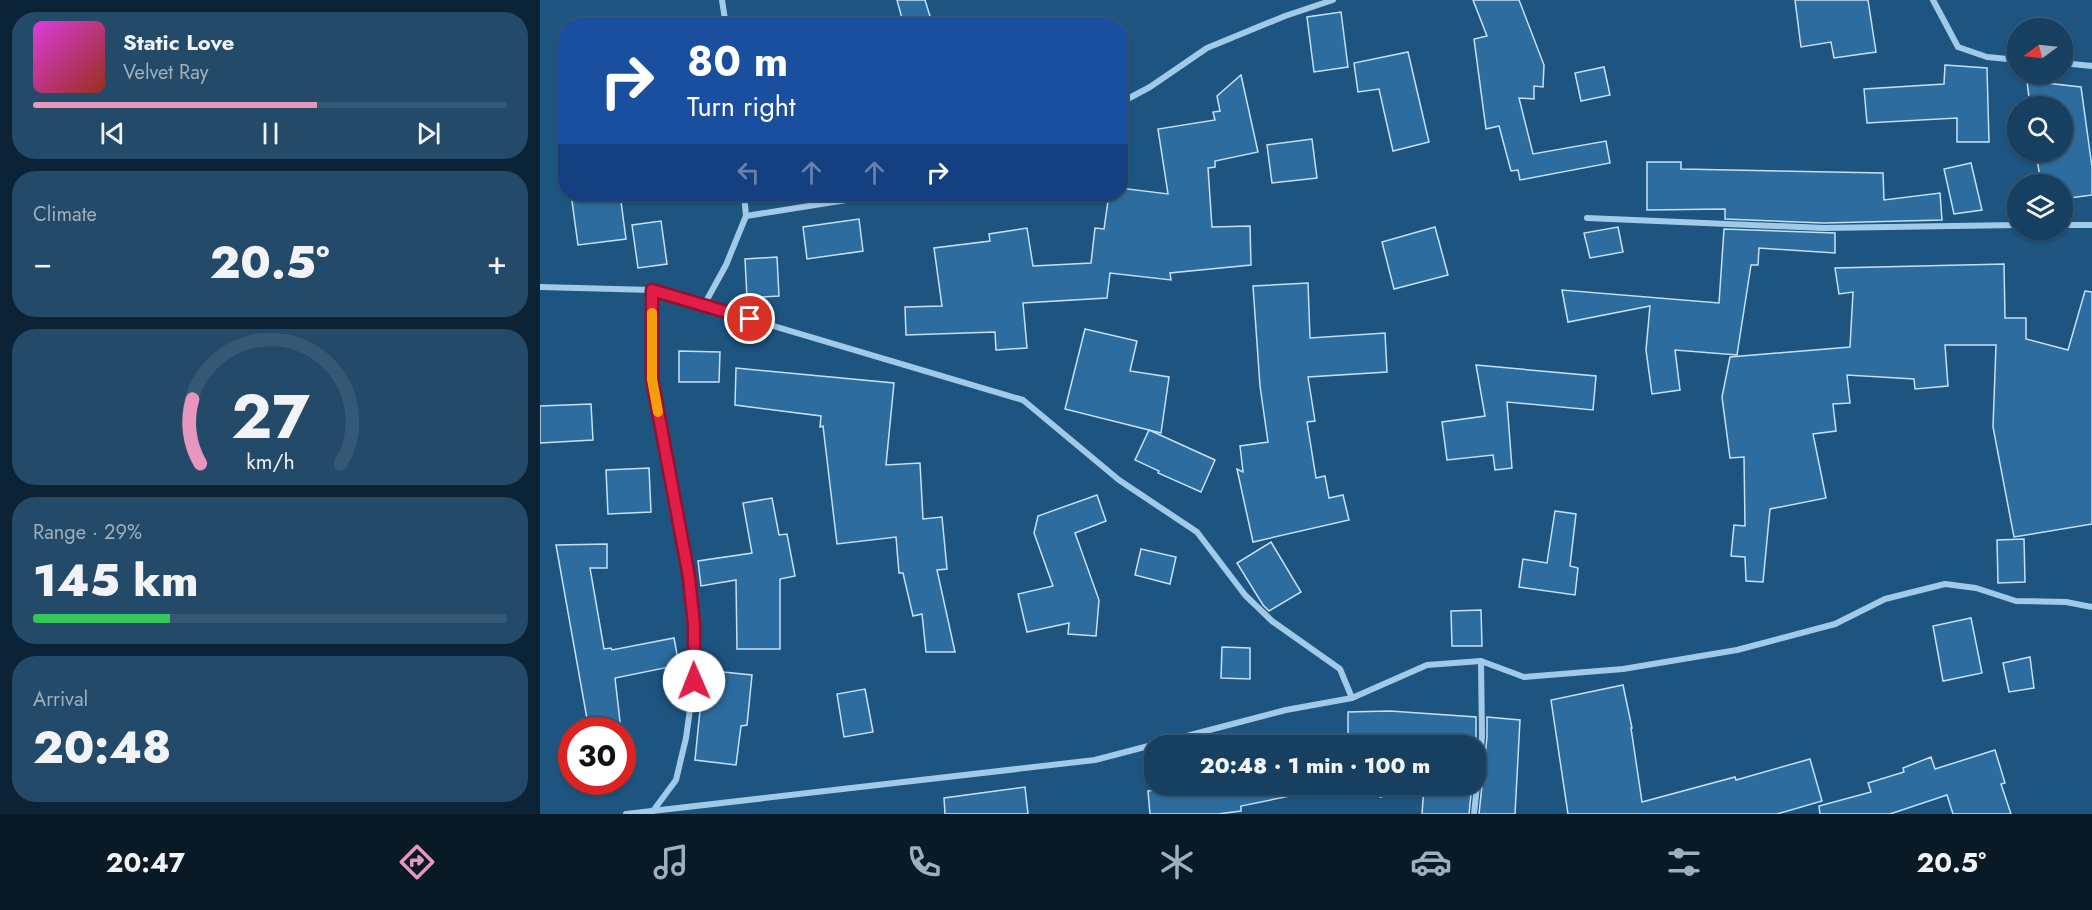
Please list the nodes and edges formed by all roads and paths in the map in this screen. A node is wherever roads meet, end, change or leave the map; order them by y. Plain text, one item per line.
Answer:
1 (722, 0) edge
2 (1333, 0) edge
3 (1933, 0) edge
4 (725, 18) edge
5 (2007, 59) edge
6 (2073, 64) edge
7 (2092, 66) edge
8 (1128, 99) edge
9 (745, 201) edge
10 (840, 201) edge
11 (746, 216) junction
12 (1587, 218) dead end
13 (2007, 225) edge
14 (2073, 225) edge
15 (2092, 225) edge
16 (540, 287) edge
17 (652, 290) junction
18 (704, 305) junction
19 (2092, 608) edge
20 (1481, 661) junction
21 (1352, 698) junction
22 (653, 812) edge
23 (626, 814) edge
24 (1474, 814) edge

1 - 4 street
2 - 8 street
3 - 5 street
6 - 7 street
9 - 11 street
10 - 11 street
11 - 18 street
12 - 13 street
14 - 15 street
16 - 17 street
17 - 18 street
17 - 22 street
18 - 21 street
19 - 20 street
20 - 21 street
20 - 24 street
21 - 22 street
22 - 23 street

